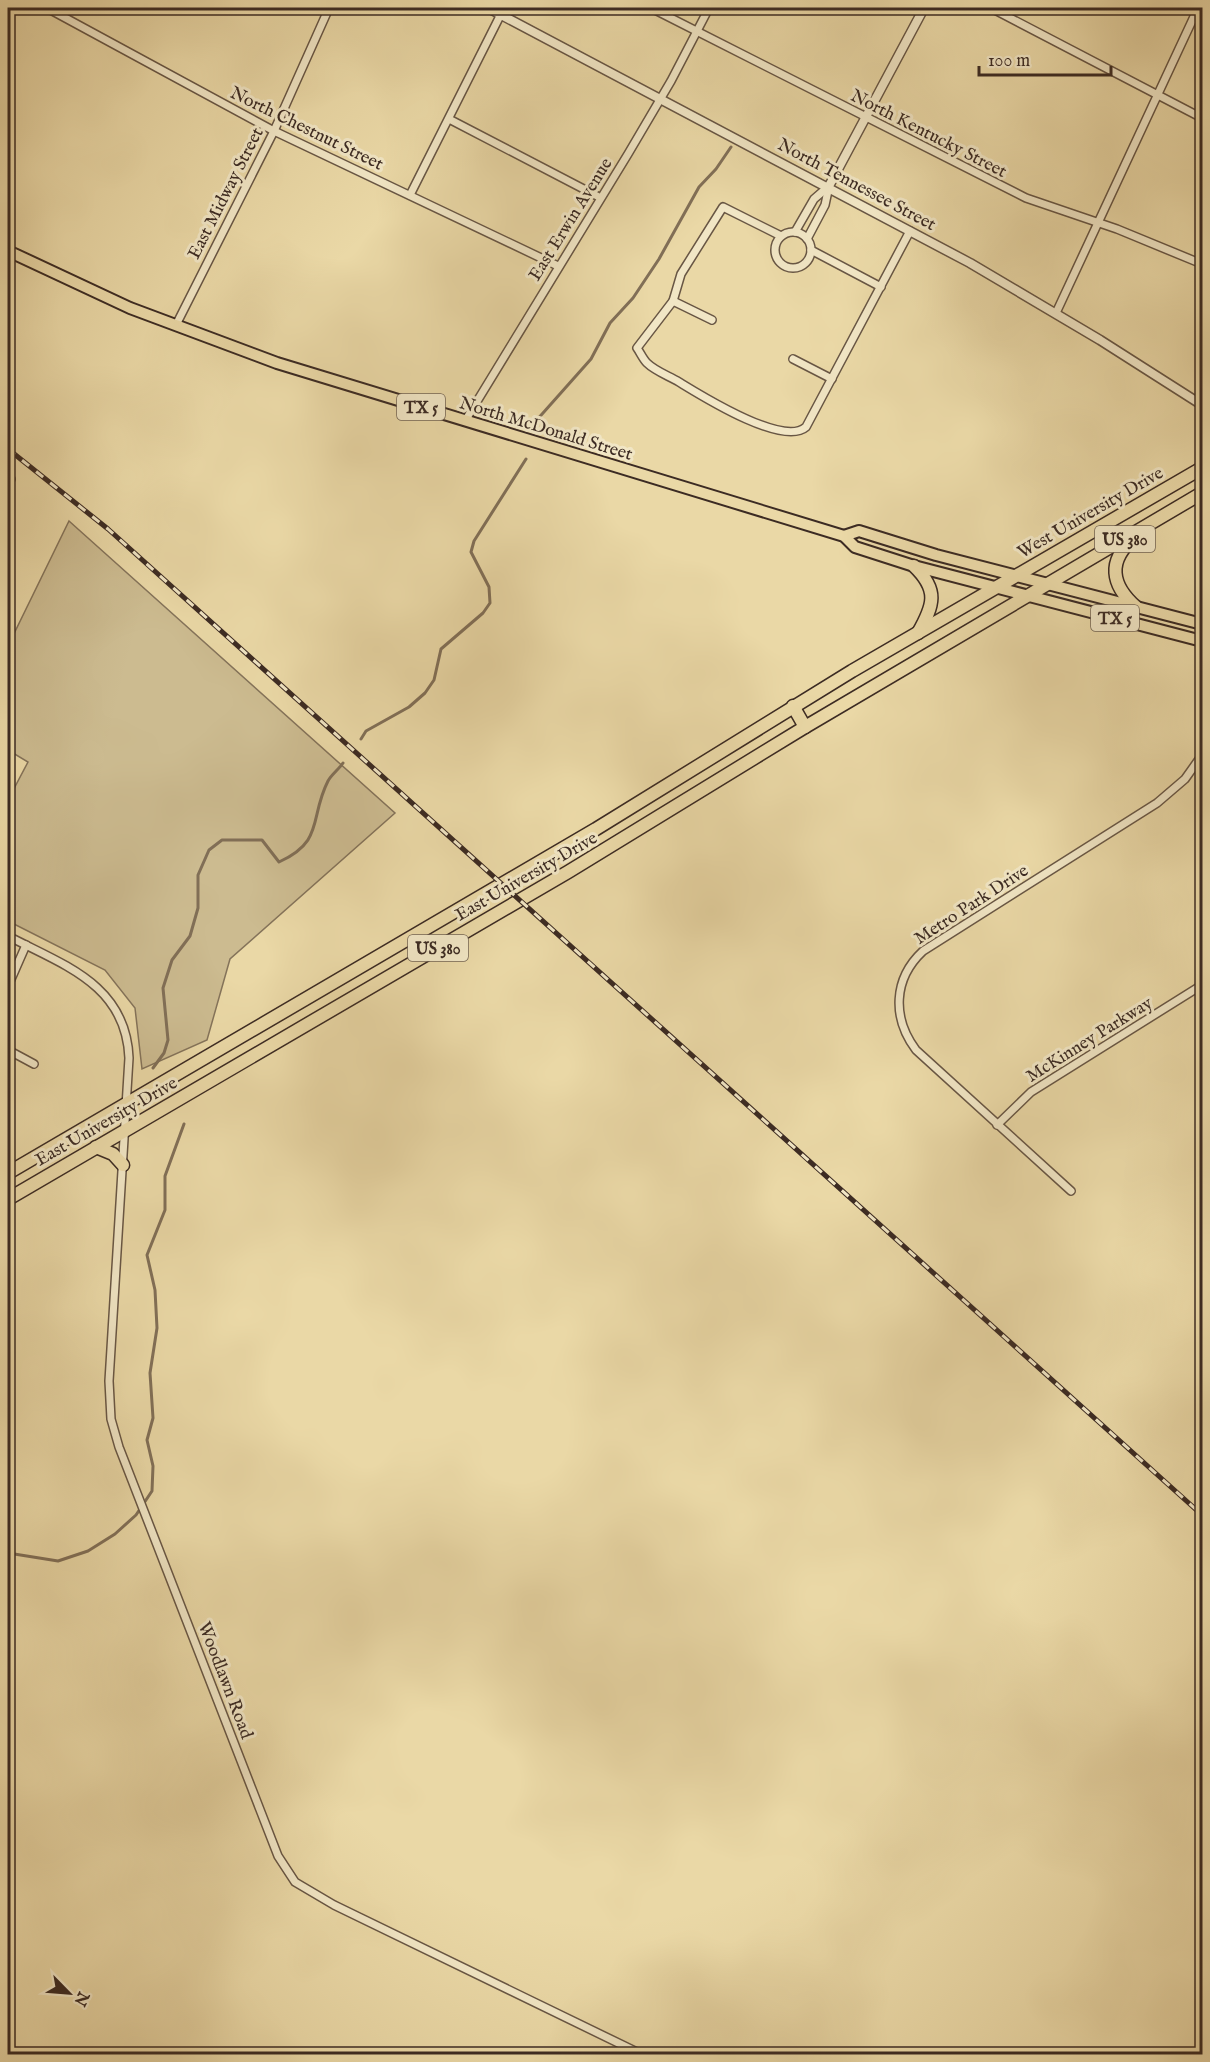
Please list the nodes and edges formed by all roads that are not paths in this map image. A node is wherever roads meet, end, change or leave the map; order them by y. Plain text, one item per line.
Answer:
1 (47, 8) edge
2 (329, 8) edge
3 (488, 8) edge
4 (651, 8) edge
5 (709, 8) edge
6 (924, 8) edge
7 (991, 8) edge
8 (1198, 8) edge
9 (502, 11) edge
10 (697, 31) junction
11 (1159, 96) junction
12 (661, 98) junction
13 (867, 118) junction
14 (1203, 118) edge
15 (449, 119) junction
16 (274, 130) junction
17 (829, 186) junction
18 (410, 195) junction
19 (599, 197) junction
20 (1098, 222) junction
21 (910, 231) junction
22 (795, 232) junction
23 (781, 236) junction
24 (807, 239) junction
25 (811, 250) junction
26 (8, 251) edge
27 (1203, 264) edge
28 (558, 266) junction
29 (881, 287) junction
30 (673, 301) junction
31 (1056, 313) junction
32 (712, 320) dead end
33 (176, 325) junction
34 (793, 358) dead end
35 (832, 379) junction
36 (1203, 405) edge
37 (465, 421) junction
38 (1203, 468) edge
39 (1203, 493) edge
40 (1153, 522) junction
41 (844, 536) junction
42 (914, 566) junction
43 (1017, 576) junction
44 (1047, 584) junction
45 (996, 588) junction
46 (1028, 596) junction
47 (1136, 607) junction
48 (1203, 624) edge
49 (918, 634) junction
50 (1203, 641) edge
51 (793, 706) junction
52 (805, 726) junction
53 (1203, 755) edge
54 (8, 936) edge
55 (26, 945) junction
56 (1203, 985) edge
57 (8, 986) edge
58 (296, 1004) junction
59 (307, 1023) junction
60 (8, 1050) edge
61 (34, 1064) dead end
62 (126, 1104) junction
63 (998, 1125) junction
64 (125, 1130) junction
65 (96, 1147) junction
66 (123, 1165) junction
67 (8, 1173) edge
68 (1071, 1191) dead end
69 (8, 1199) edge
70 (641, 2055) edge

1 - 16 street, North Chestnut Street
2 - 16 street, East Midway Street
3 - 9 street, North Tennessee Street
4 - 10 street, North Kentucky Street
5 - 10 street, East Erwin Avenue
6 - 13 street
7 - 11 street
8 - 11 street
9 - 12 street, North Tennessee Street
9 - 15 street
10 - 12 street, East Erwin Avenue
10 - 13 street, North Kentucky Street
11 - 14 street
11 - 20 street
12 - 17 street, North Tennessee Street
12 - 19 street, East Erwin Avenue
13 - 17 street
13 - 20 street, North Kentucky Street
15 - 18 street
15 - 19 street
16 - 18 street, North Chestnut Street
16 - 33 street, East Midway Street
17 - 21 street, North Tennessee Street
17 - 22 street
17 - 24 street
18 - 28 street, North Chestnut Street
19 - 28 street, East Erwin Avenue
20 - 27 street, North Kentucky Street
20 - 31 street
21 - 29 street
21 - 31 street, North Tennessee Street
22 - 23 street
22 - 24 street
23 - 25 street
23 - 30 street
24 - 25 street
25 - 29 street
26 - 33 main road, North McDonald Street / TX 5
28 - 37 street, East Erwin Avenue
29 - 35 street
30 - 32 street
30 - 35 street
31 - 36 street, North Tennessee Street
33 - 37 main road, North McDonald Street / TX 5
34 - 35 street
37 - 41 main road, North McDonald Street / TX 5
38 - 43 highway, West University Drive / US 380
39 - 40 highway, US 380
40 - 44 highway, US 380
40 - 47 highway
41 - 42 main road, North McDonald Street / TX 5
41 - 43 main road, North McDonald Street / TX 5
42 - 45 main road, North McDonald Street / TX 5
42 - 49 highway
43 - 44 main road, North McDonald Street / TX 5
43 - 45 highway, West University Drive / US 380
44 - 46 highway, US 380
44 - 47 main road, North McDonald Street / TX 5
45 - 46 main road, North McDonald Street / TX 5
45 - 49 highway, East University Drive / US 380
46 - 50 main road, North McDonald Street / TX 5
46 - 52 highway, East University Drive / US 380
47 - 48 main road, North McDonald Street / TX 5
49 - 51 highway, East University Drive / US 380
51 - 52 highway
51 - 58 highway, East University Drive / US 380
52 - 59 highway, East University Drive / US 380
53 - 63 street, Metro Park Drive
54 - 55 street, Woodlawn Road
55 - 57 street
55 - 62 street, Woodlawn Road
56 - 63 street, McKinney Parkway
58 - 59 highway
58 - 62 highway, East University Drive / US 380
59 - 64 highway, East University Drive / US 380
60 - 61 street
62 - 64 street, Woodlawn Road
62 - 67 highway, East University Drive / US 380
63 - 68 street, Metro Park Drive
64 - 65 highway, East University Drive / US 380
64 - 66 street, Woodlawn Road
65 - 66 highway
65 - 69 highway, East University Drive / US 380
66 - 70 street, Woodlawn Road

